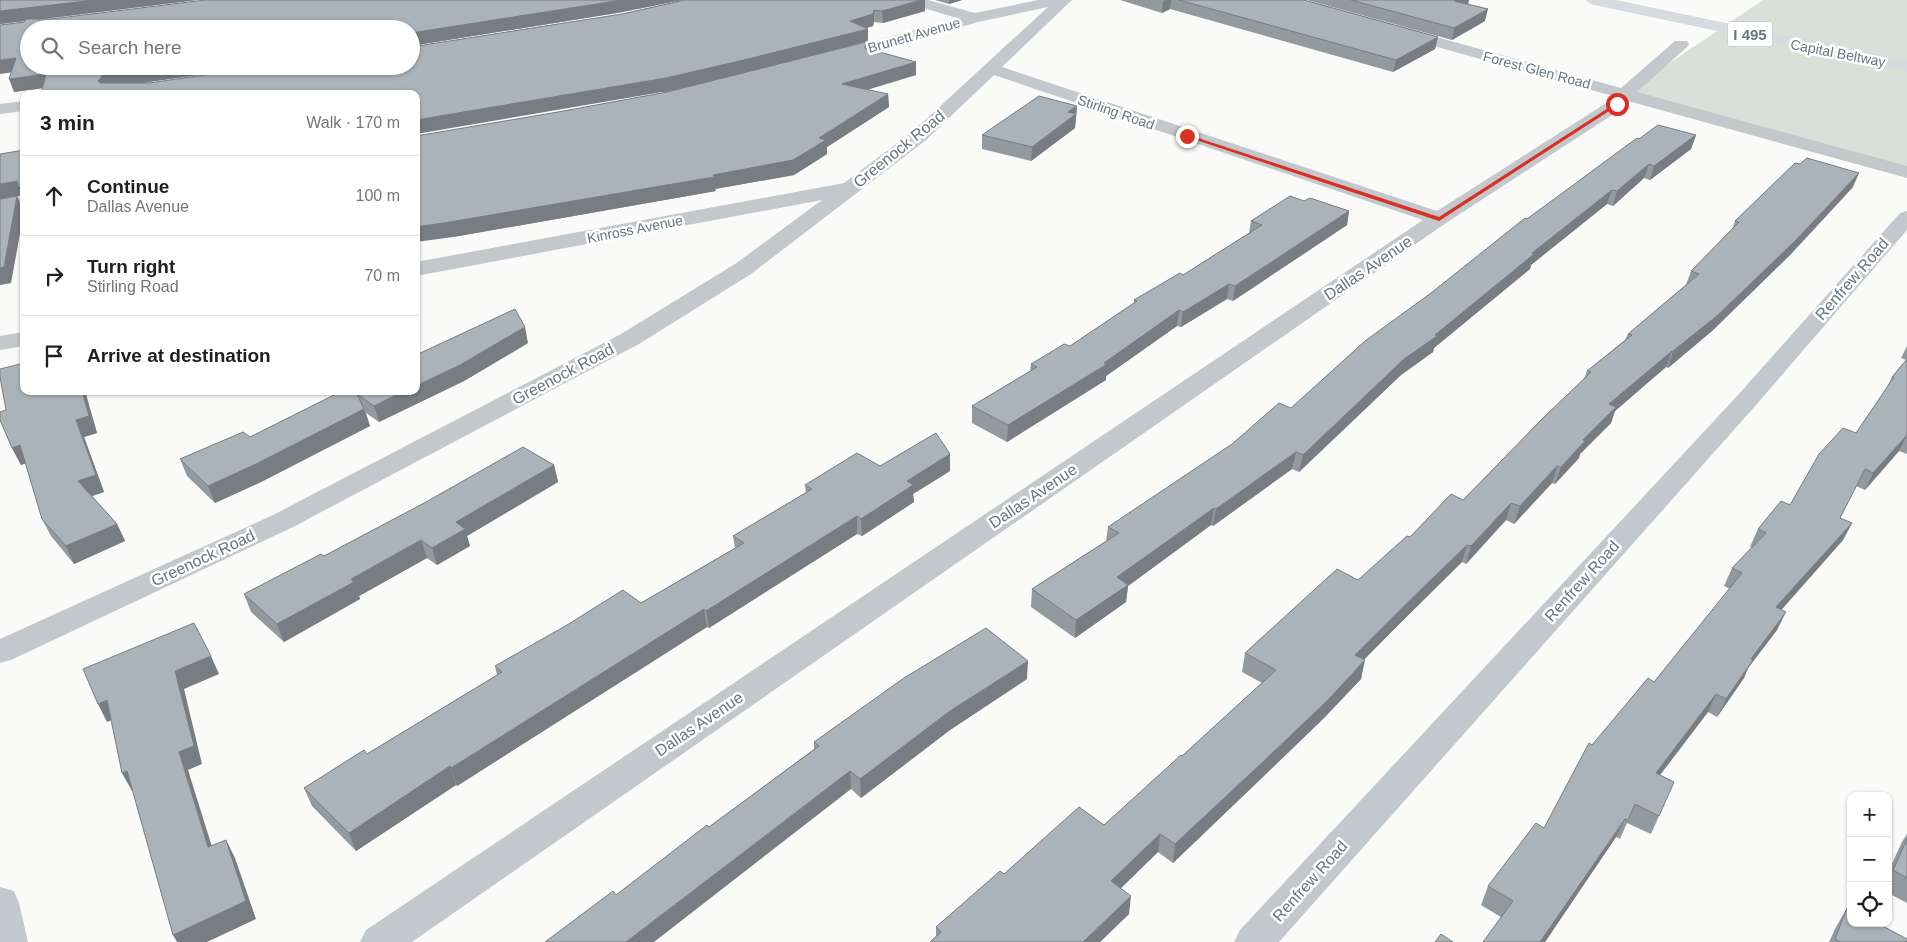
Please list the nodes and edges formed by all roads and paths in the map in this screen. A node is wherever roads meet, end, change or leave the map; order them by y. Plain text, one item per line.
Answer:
1 (911, 0) edge
2 (1059, 0) edge
3 (1064, 0) edge
4 (1594, 0) edge
5 (975, 18) junction
6 (1383, 28) edge
7 (1681, 44) dead end
8 (819, 62) edge
9 (1907, 66) edge
10 (992, 69) junction
11 (1624, 94) junction
12 (20, 106) edge
13 (0, 109) edge
14 (1907, 172) edge
15 (852, 188) junction
16 (20, 204) edge
17 (0, 207) edge
18 (1907, 217) edge
19 (1439, 219) junction
20 (420, 268) edge
21 (20, 340) edge
22 (0, 343) edge
23 (0, 652) edge
24 (0, 903) edge
25 (8, 942) edge
26 (380, 942) edge
27 (1254, 942) edge

1 - 5 street
2 - 5 street, Brunett Avenue
3 - 10 street, Greenock Road
4 - 9 highway, Capital Beltway / I 495
5 - 8 street, Brunett Avenue
6 - 11 street, Forest Glen Road
7 - 11 street, Dallas Avenue
10 - 15 street, Greenock Road
10 - 19 street, Stirling Road
11 - 14 street, Forest Glen Road
11 - 19 street, Dallas Avenue
12 - 13 street
15 - 20 street, Kinross Avenue
15 - 23 street, Greenock Road
16 - 17 street
18 - 27 street, Renfrew Road
19 - 26 street, Dallas Avenue
21 - 22 street
24 - 25 street

